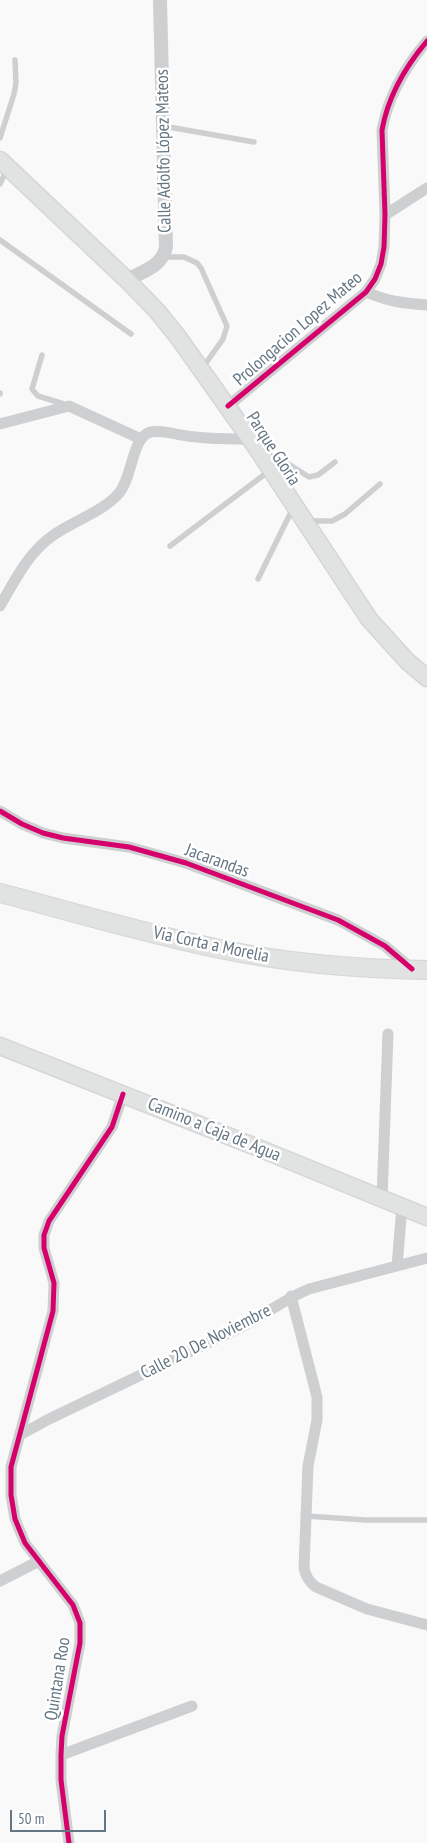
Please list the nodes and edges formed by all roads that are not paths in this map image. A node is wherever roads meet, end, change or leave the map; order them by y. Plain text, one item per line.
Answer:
1 (160, 0) edge
2 (427, 41) edge
3 (15, 60) dead end
4 (163, 126) junction
5 (0, 138) edge
6 (254, 142) dead end
7 (4, 163) edge
8 (0, 184) edge
9 (427, 188) edge
10 (385, 215) junction
11 (0, 240) edge
12 (164, 257) junction
13 (126, 280) junction
14 (366, 292) junction
15 (427, 304) edge
16 (132, 334) dead end
17 (42, 355) dead end
18 (202, 368) junction
19 (69, 406) junction
20 (228, 406) junction
21 (0, 424) edge
22 (141, 439) junction
23 (254, 445) junction
24 (335, 462) dead end
25 (271, 470) junction
26 (380, 484) dead end
27 (294, 506) junction
28 (304, 521) junction
29 (170, 546) dead end
30 (258, 579) dead end
31 (0, 606) edge
32 (427, 678) edge
33 (0, 811) edge
34 (0, 893) edge
35 (420, 969) edge
36 (388, 1034) dead end
37 (0, 1046) edge
38 (122, 1094) junction
39 (382, 1198) junction
40 (402, 1206) junction
41 (427, 1216) edge
42 (427, 1258) edge
43 (397, 1266) junction
44 (291, 1296) junction
45 (20, 1434) junction
46 (306, 1516) junction
47 (427, 1520) edge
48 (39, 1561) junction
49 (0, 1581) edge
50 (427, 1625) edge
51 (192, 1706) dead end
52 (61, 1755) junction
53 (69, 1843) edge

1 - 4 street, Calle Adolfo López Mateos
2 - 10 street, Prolongacion Lopez Mateo
3 - 5 lane
4 - 6 lane
4 - 12 street, Calle Adolfo López Mateos
7 - 8 lane
7 - 13 main road, Parque Gloria
9 - 10 street
10 - 14 street, Prolongacion Lopez Mateo
11 - 16 lane
12 - 13 street, Calle Adolfo López Mateos
12 - 18 lane
13 - 18 main road, Parque Gloria
14 - 15 street
14 - 20 street, Prolongacion Lopez Mateo
17 - 19 lane
18 - 20 main road, Parque Gloria
19 - 21 street
19 - 22 street
20 - 23 main road, Parque Gloria
22 - 23 street
22 - 31 street
23 - 24 lane
23 - 25 main road, Parque Gloria
25 - 27 main road, Parque Gloria
25 - 29 lane
26 - 28 lane
27 - 28 main road, Parque Gloria
27 - 30 lane
28 - 32 main road, Parque Gloria
33 - 35 street, Jacarandas
34 - 35 main road, Via Corta a Morelia
36 - 39 street
37 - 38 main road, Camino a Caja de Agua
38 - 39 main road, Camino a Caja de Agua
38 - 45 street, Quintana Roo
39 - 40 main road, Camino a Caja de Agua
40 - 41 main road, Camino a Caja de Agua
40 - 43 street
42 - 43 street, Calle 20 De Noviembre
43 - 44 street, Calle 20 De Noviembre
44 - 45 street, Calle 20 De Noviembre
44 - 46 street
45 - 48 street, Quintana Roo
46 - 47 lane
46 - 50 street
48 - 49 street
48 - 52 street, Quintana Roo
51 - 52 street
52 - 53 street, Quintana Roo

